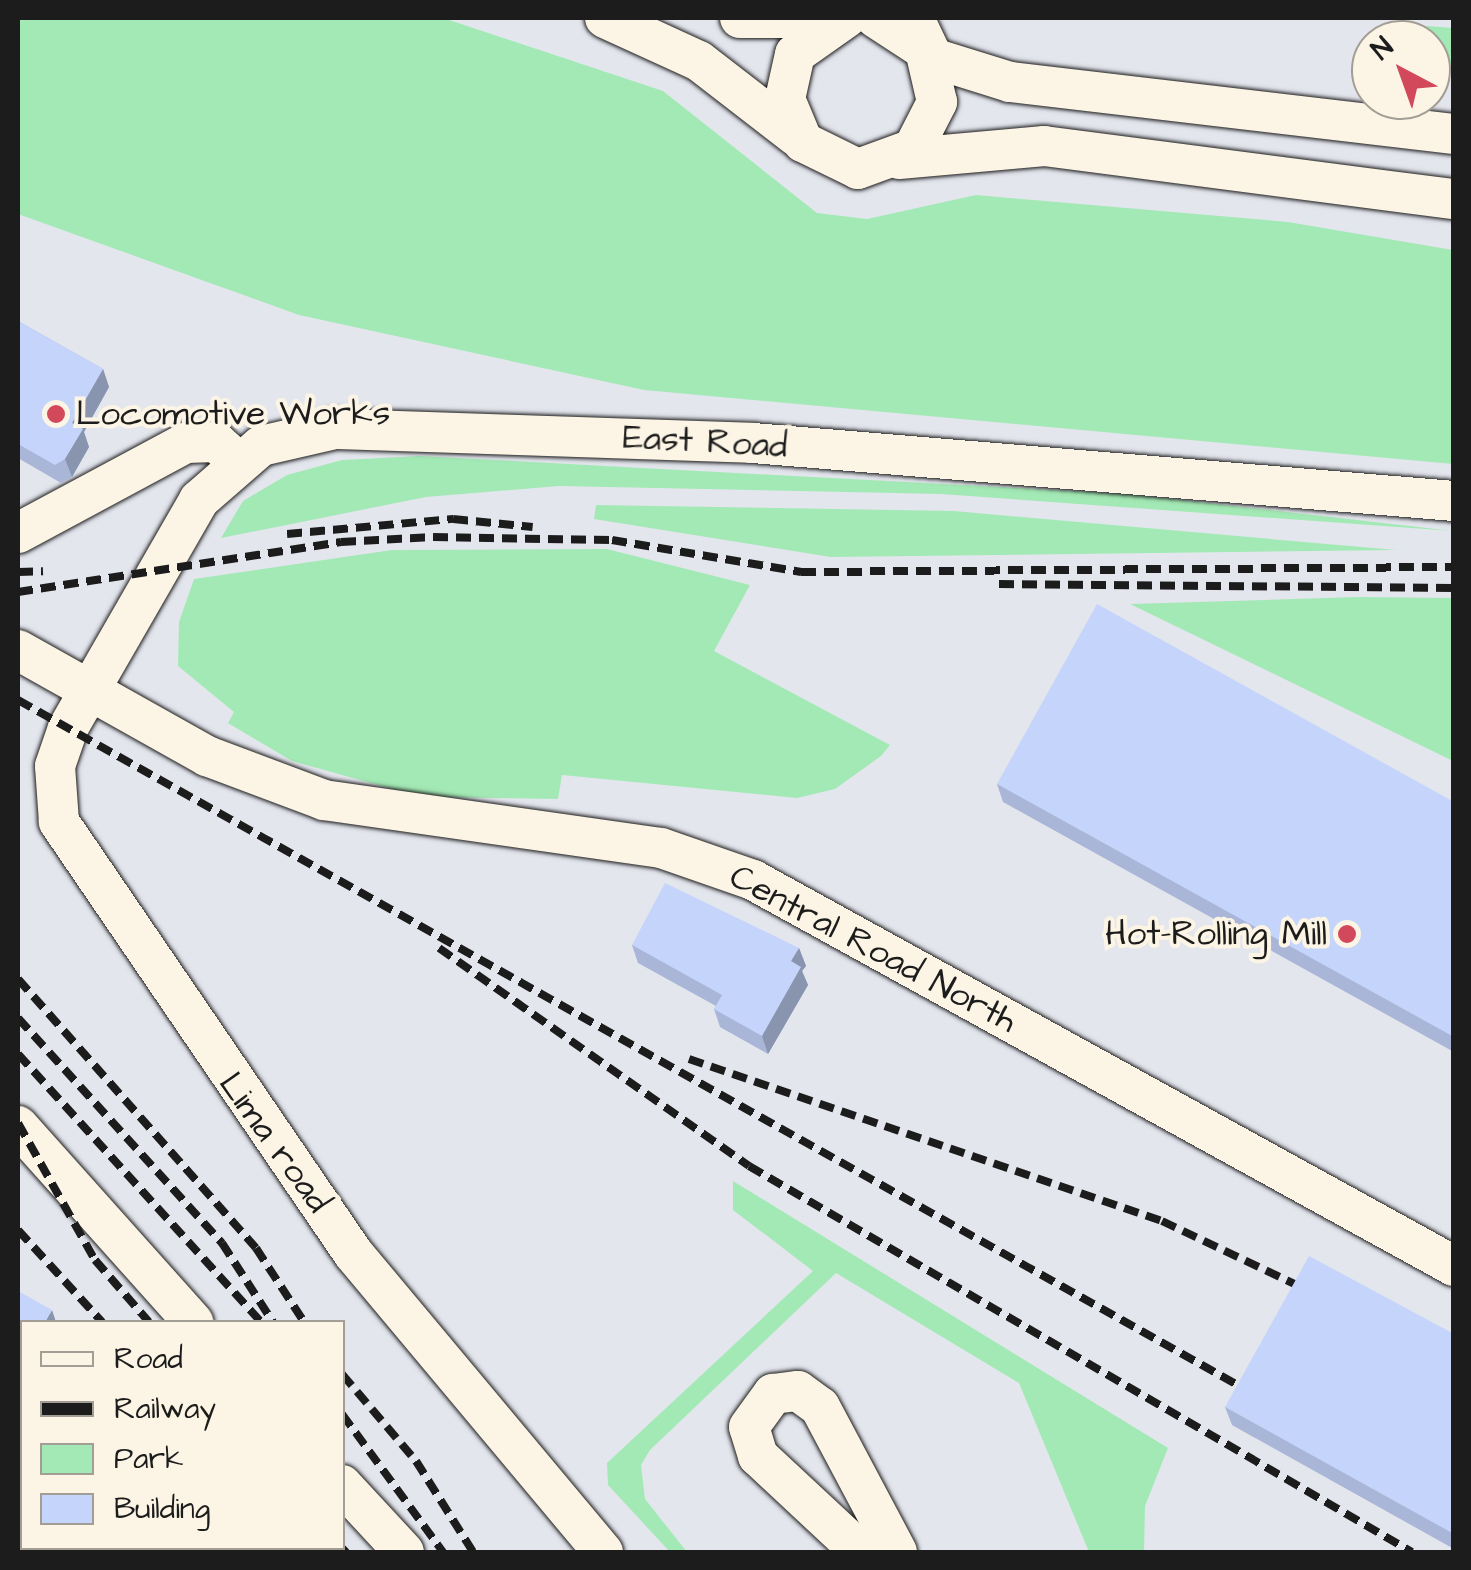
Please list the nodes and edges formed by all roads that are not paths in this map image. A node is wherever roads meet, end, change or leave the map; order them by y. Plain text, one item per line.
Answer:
1 (605, 18) edge
2 (740, 18) edge
3 (876, 18) edge
4 (836, 19) edge
5 (920, 34) edge
6 (1454, 134) edge
7 (802, 142) junction
8 (898, 160) junction
9 (1454, 199) edge
10 (237, 460) junction
11 (1454, 501) edge
12 (18, 533) edge
13 (18, 650) edge
14 (85, 689) junction
15 (18, 1126) edge
16 (1454, 1266) edge
17 (191, 1320) edge
18 (345, 1488) edge
19 (404, 1552) edge
20 (603, 1552) edge
21 (861, 1552) edge
22 (897, 1552) edge

1 - 7 street
2 - 4 street
3 - 5 street
4 - 7 street
5 - 6 street
5 - 8 street
7 - 8 street
8 - 9 street
10 - 11 street, East Road
10 - 12 street
10 - 14 street, East Road
13 - 14 street, Central Road North
14 - 16 street, Central Road North
14 - 20 street, Lima road
15 - 17 street
18 - 19 street
21 - 22 street

